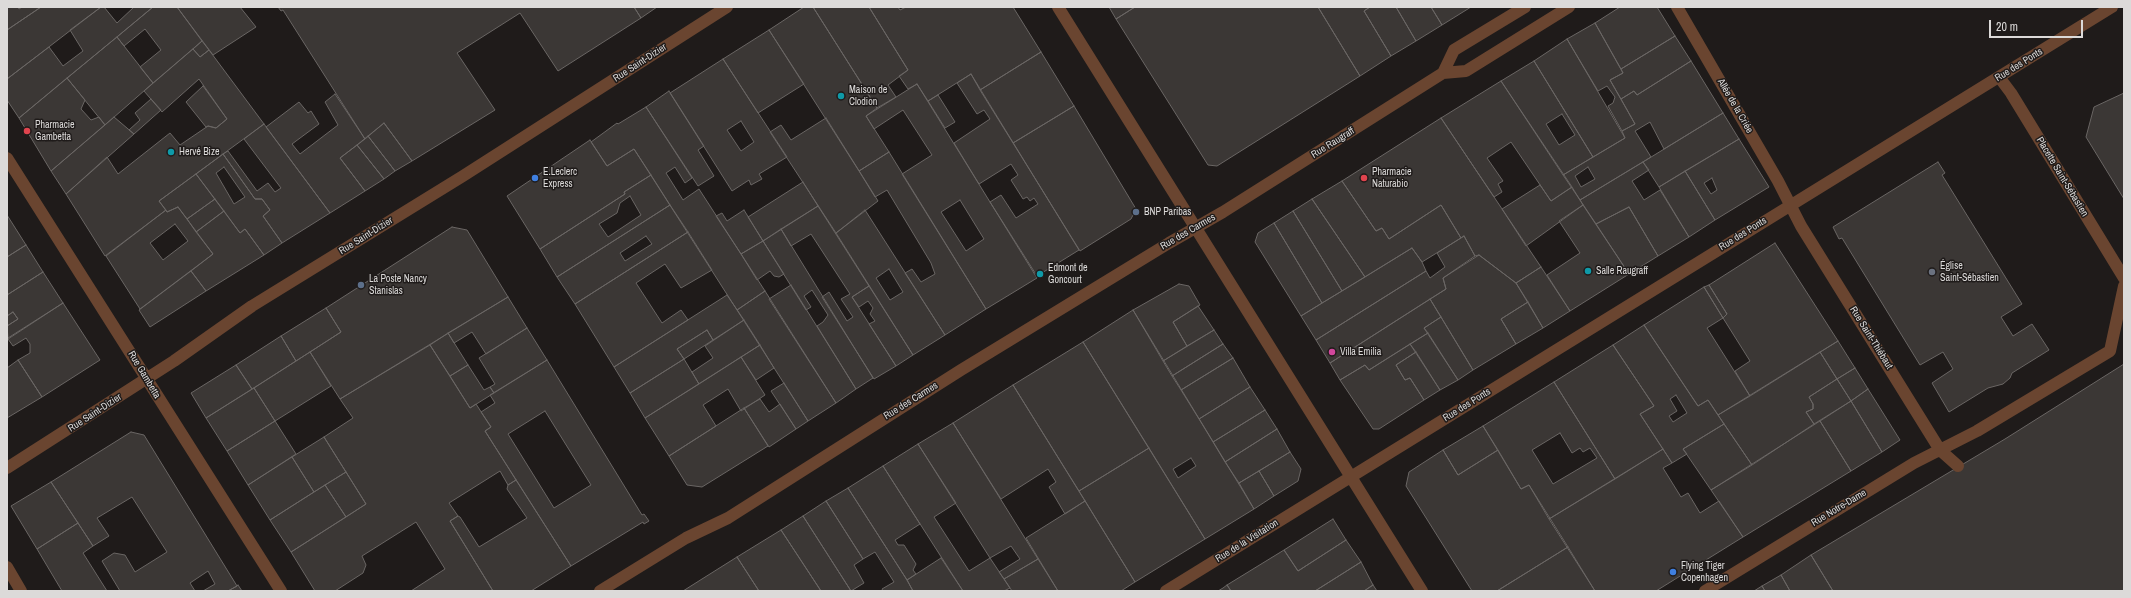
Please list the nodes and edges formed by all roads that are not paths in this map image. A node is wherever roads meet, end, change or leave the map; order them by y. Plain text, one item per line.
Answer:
1 (727, 7) edge
2 (1058, 7) edge
3 (1525, 7) edge
4 (1569, 7) edge
5 (1678, 7) edge
6 (2112, 7) edge
7 (1443, 73) junction
8 (1999, 77) junction
9 (7, 158) edge
10 (1791, 205) junction
11 (1223, 212) joint
12 (1195, 227) junction
13 (2124, 278) edge
14 (2124, 286) edge
15 (147, 379) junction
16 (1940, 450) junction
17 (1958, 466) dead end
18 (7, 468) edge
19 (1351, 477) junction
20 (7, 567) edge
21 (21, 591) edge
22 (281, 591) edge
23 (600, 591) edge
24 (1166, 591) edge
25 (1422, 591) edge
26 (1705, 591) edge

1 - 15 street, Rue Saint-Dizier
2 - 12 street
3 - 7 street
4 - 7 street, Rue Raugraff
5 - 10 street, Allée de la Criée
6 - 8 street, Rue des Ponts
7 - 11 street, Rue Raugraff
8 - 10 street, Rue des Ponts
8 - 13 street, Placette Saint-Sébastien
9 - 15 street, Rue Gambetta
10 - 16 street, Rue Saint-Thiébaut
10 - 19 street, Rue des Ponts
11 - 12 street, Rue des Carmes
12 - 19 street
12 - 23 street, Rue des Carmes
14 - 16 street, Rue Notre-Dame
15 - 18 street, Rue Saint-Dizier
15 - 22 street, Rue Gambetta
16 - 17 street, Rue Saint-Thiébaut
16 - 26 street, Rue Notre-Dame
19 - 24 street, Rue de la Visitation
19 - 25 street
20 - 21 street

